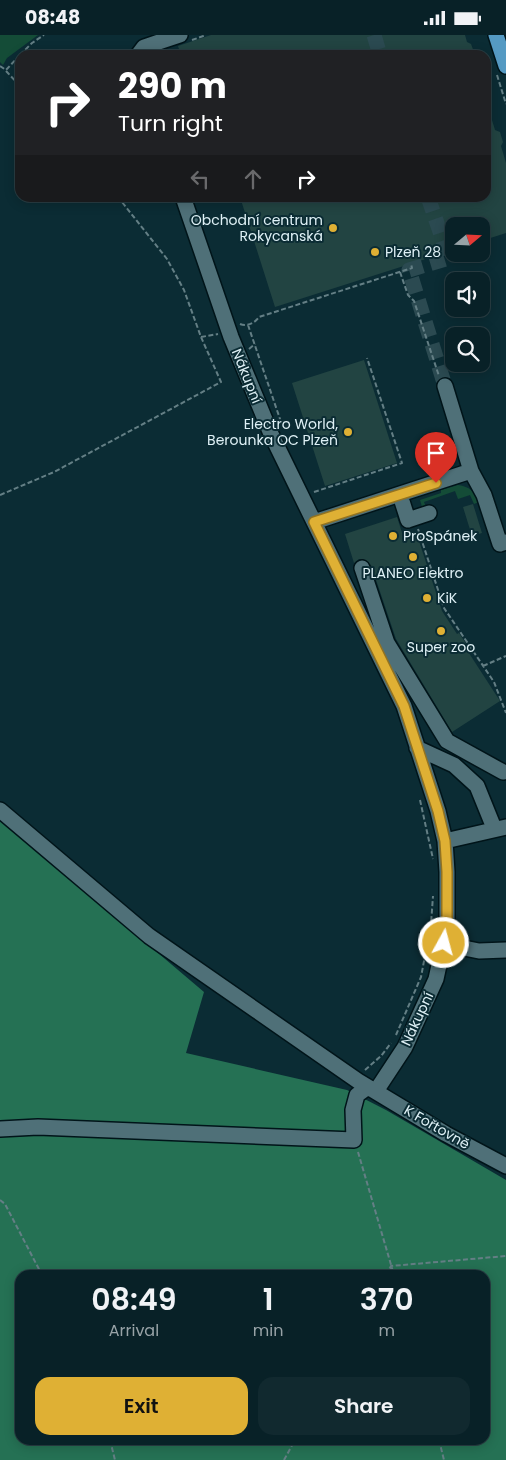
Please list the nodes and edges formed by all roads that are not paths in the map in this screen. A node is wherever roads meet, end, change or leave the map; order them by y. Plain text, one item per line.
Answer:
1 (180, 35) edge
2 (496, 35) edge
3 (142, 50) edge
4 (506, 66) edge
5 (185, 202) edge
6 (442, 381) tunnel mouth
7 (472, 471) junction
8 (400, 495) junction
9 (429, 513) dead end
10 (314, 522) junction
11 (506, 542) edge
12 (362, 568) dead end
13 (417, 747) junction
14 (505, 774) edge
15 (0, 810) edge
16 (500, 828) edge
17 (445, 841) junction
18 (444, 943) junction
19 (506, 950) edge
20 (367, 1086) junction
21 (0, 1129) edge
22 (506, 1166) edge

1 - 3 street
2 - 4 main road
5 - 10 street, Nákupní
6 - 7 street
7 - 8 street
7 - 11 street
8 - 9 street
8 - 10 street
10 - 13 street, Nákupní
12 - 14 street
13 - 16 street
13 - 17 street, Nákupní
15 - 20 street, K Fořtovně
16 - 17 street
17 - 18 street, Nákupní
18 - 19 street
18 - 20 street, Nákupní
20 - 21 street, Nákupní
20 - 22 street, K Fořtovně

